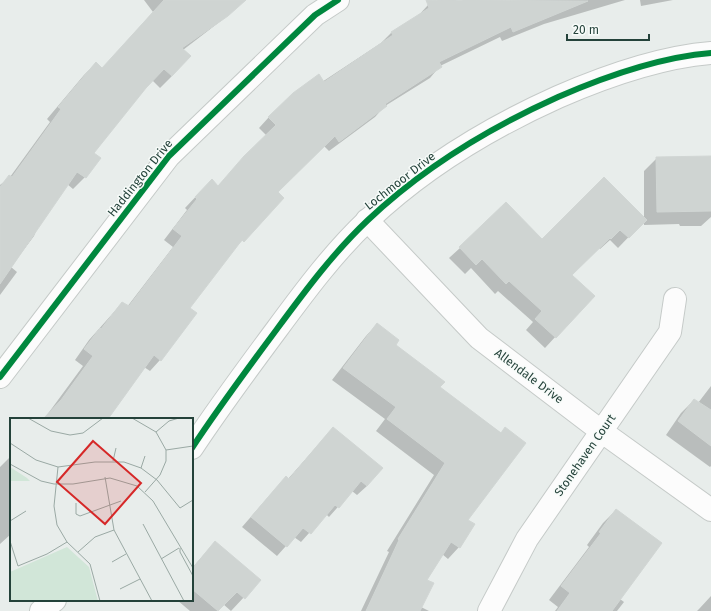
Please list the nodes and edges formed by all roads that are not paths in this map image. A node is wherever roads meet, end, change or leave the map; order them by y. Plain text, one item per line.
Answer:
1 (338, 0) edge
2 (310, 8) edge
3 (711, 53) edge
4 (367, 220) junction
5 (675, 299) dead end
6 (0, 377) edge
7 (601, 431) junction
8 (193, 447) edge
9 (711, 510) edge
10 (53, 601) edge
11 (41, 611) edge
12 (489, 611) edge

1 - 2 street, Haddington Drive
2 - 6 street, Haddington Drive
3 - 4 street, Lochmoor Drive
4 - 7 street, Allendale Drive
4 - 8 street, Lochmoor Drive
5 - 7 street, Stonehaven Court
7 - 9 street, Allendale Drive
7 - 12 street, Stonehaven Court
10 - 11 street

